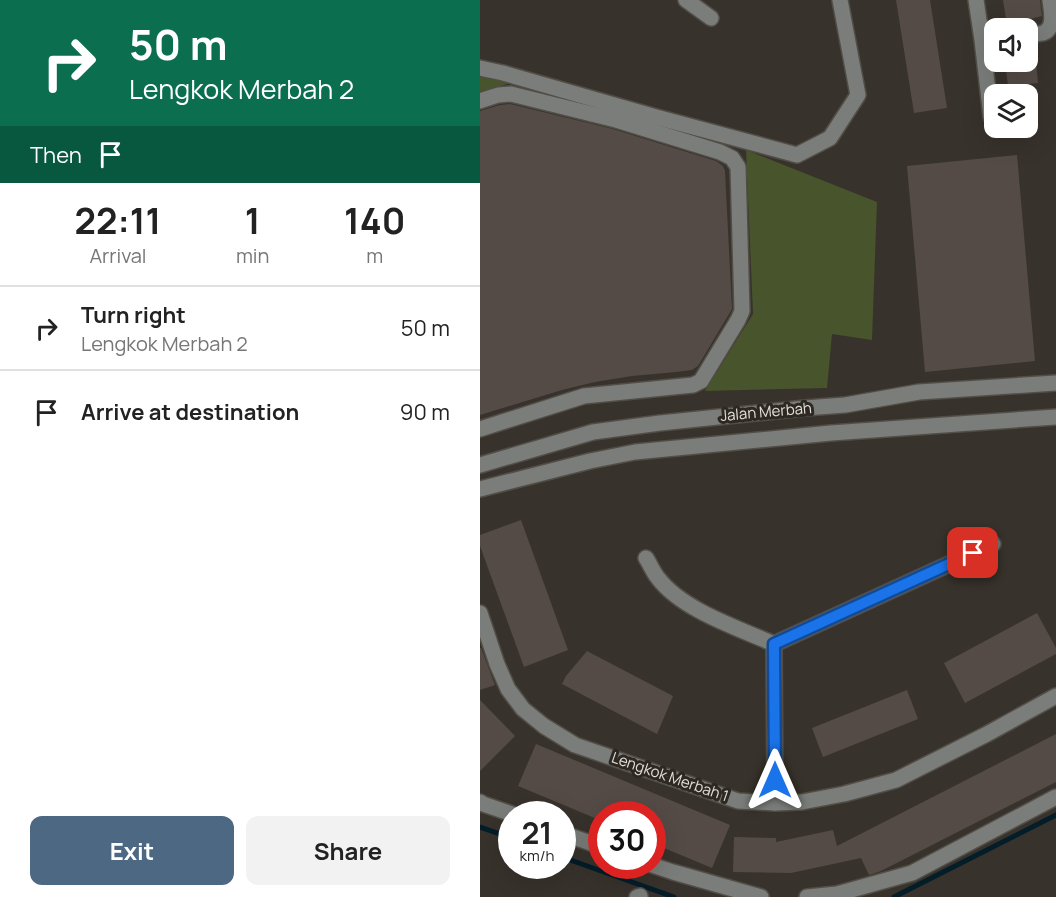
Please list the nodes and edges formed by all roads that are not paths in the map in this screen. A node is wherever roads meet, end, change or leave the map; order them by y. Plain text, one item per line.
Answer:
1 (686, 0) edge
2 (840, 0) edge
3 (976, 0) edge
4 (1050, 0) edge
5 (711, 18) dead end
6 (984, 26) edge
7 (1038, 34) edge
8 (480, 68) edge
9 (480, 101) edge
10 (1056, 383) edge
11 (1056, 417) edge
12 (480, 429) edge
13 (480, 465) edge
14 (480, 489) edge
15 (993, 544) dead end
16 (646, 558) dead end
17 (480, 613) edge
18 (774, 644) junction
19 (1056, 696) edge
20 (1056, 797) edge
21 (480, 802) edge
22 (775, 803) junction
23 (498, 809) edge
24 (666, 870) edge
25 (761, 897) edge
26 (807, 897) edge

1 - 5 street
2 - 8 street
3 - 6 street
4 - 7 street
9 - 12 street
10 - 13 street, Jalan Merbah
11 - 14 street, Jalan Merbah
15 - 18 street
16 - 18 street
17 - 22 street, Lengkok Merbah 1
18 - 22 street
19 - 22 street, Lengkok Merbah 1
20 - 26 street
21 - 23 street
24 - 25 street

